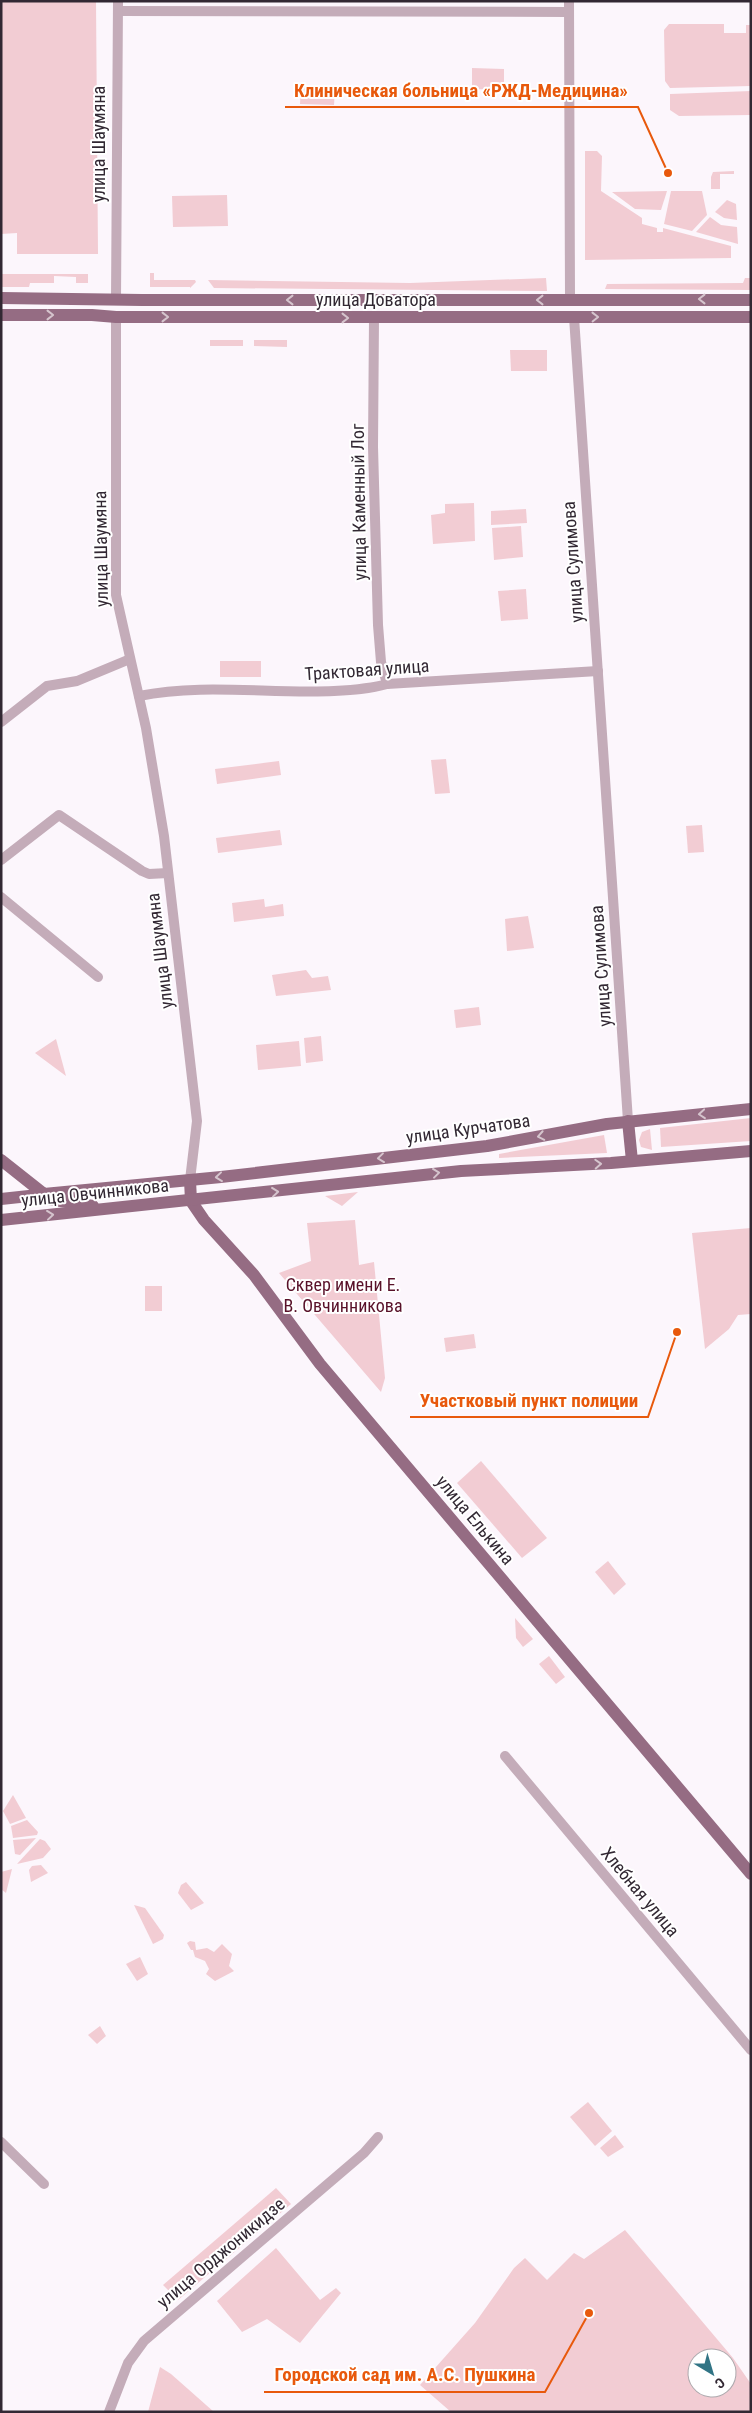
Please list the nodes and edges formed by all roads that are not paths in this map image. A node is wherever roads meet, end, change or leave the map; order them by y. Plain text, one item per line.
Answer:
1 (118, 6) edge
2 (569, 6) edge
3 (1, 298) edge
4 (116, 300) junction
5 (570, 300) junction
6 (751, 300) edge
7 (1, 315) edge
8 (116, 317) junction
9 (574, 317) junction
10 (751, 317) edge
11 (374, 318) junction
12 (130, 659) junction
13 (598, 671) junction
14 (387, 684) junction
15 (139, 696) junction
16 (1, 722) edge
17 (1, 860) edge
18 (168, 873) junction
19 (1, 897) edge
20 (98, 977) dead end
21 (751, 1109) edge
22 (628, 1121) junction
23 (751, 1151) edge
24 (1, 1160) edge
25 (632, 1161) junction
26 (190, 1180) junction
27 (1, 1199) edge
28 (192, 1201) junction
29 (110, 1209) junction
30 (1, 1220) edge
31 (505, 1756) dead end
32 (751, 1874) edge
33 (751, 2050) edge
34 (378, 2137) dead end
35 (1, 2142) edge
36 (44, 2184) dead end
37 (109, 2412) edge

1 - 2 street
1 - 4 street, улица Шаумяна
2 - 5 street, улица Сулимова
3 - 4 main road, улица Доватора
5 -> 4 main road, улица Доватора
4 - 8 main road, улица Шаумяна
6 -> 5 main road, улица Доватора
5 - 9 main road, улица Сулимова
7 -> 8 main road, улица Доватора
8 -> 11 main road, улица Доватора
8 - 12 street, улица Шаумяна
9 -> 10 main road, улица Доватора
9 - 11 main road, улица Доватора
9 - 13 street, улица Сулимова
11 - 14 street, улица Каменный Лог
12 - 15 street, улица Шаумяна
12 - 16 street
13 - 14 street, Трактовая улица
13 - 22 street, улица Сулимова
14 - 15 street, Трактовая улица
15 - 18 street, улица Шаумяна
17 - 18 street
18 - 26 street, улица Шаумяна
19 - 20 street
21 -> 22 main road, улица Курчатова
22 - 25 main road
22 -> 26 main road, улица Курчатова
23 - 25 main road
24 - 26 main road, улица Овчинникова
28 -> 25 main road
26 - 28 main road, улица Елькина
27 - 29 main road, улица Овчинникова
28 - 29 main road, улица Овчинникова
28 - 32 main road, улица Елькина
30 -> 29 main road, улица Овчинникова
31 - 33 street, Хлебная улица
34 - 37 street, улица Орджоникидзе
35 - 36 street

